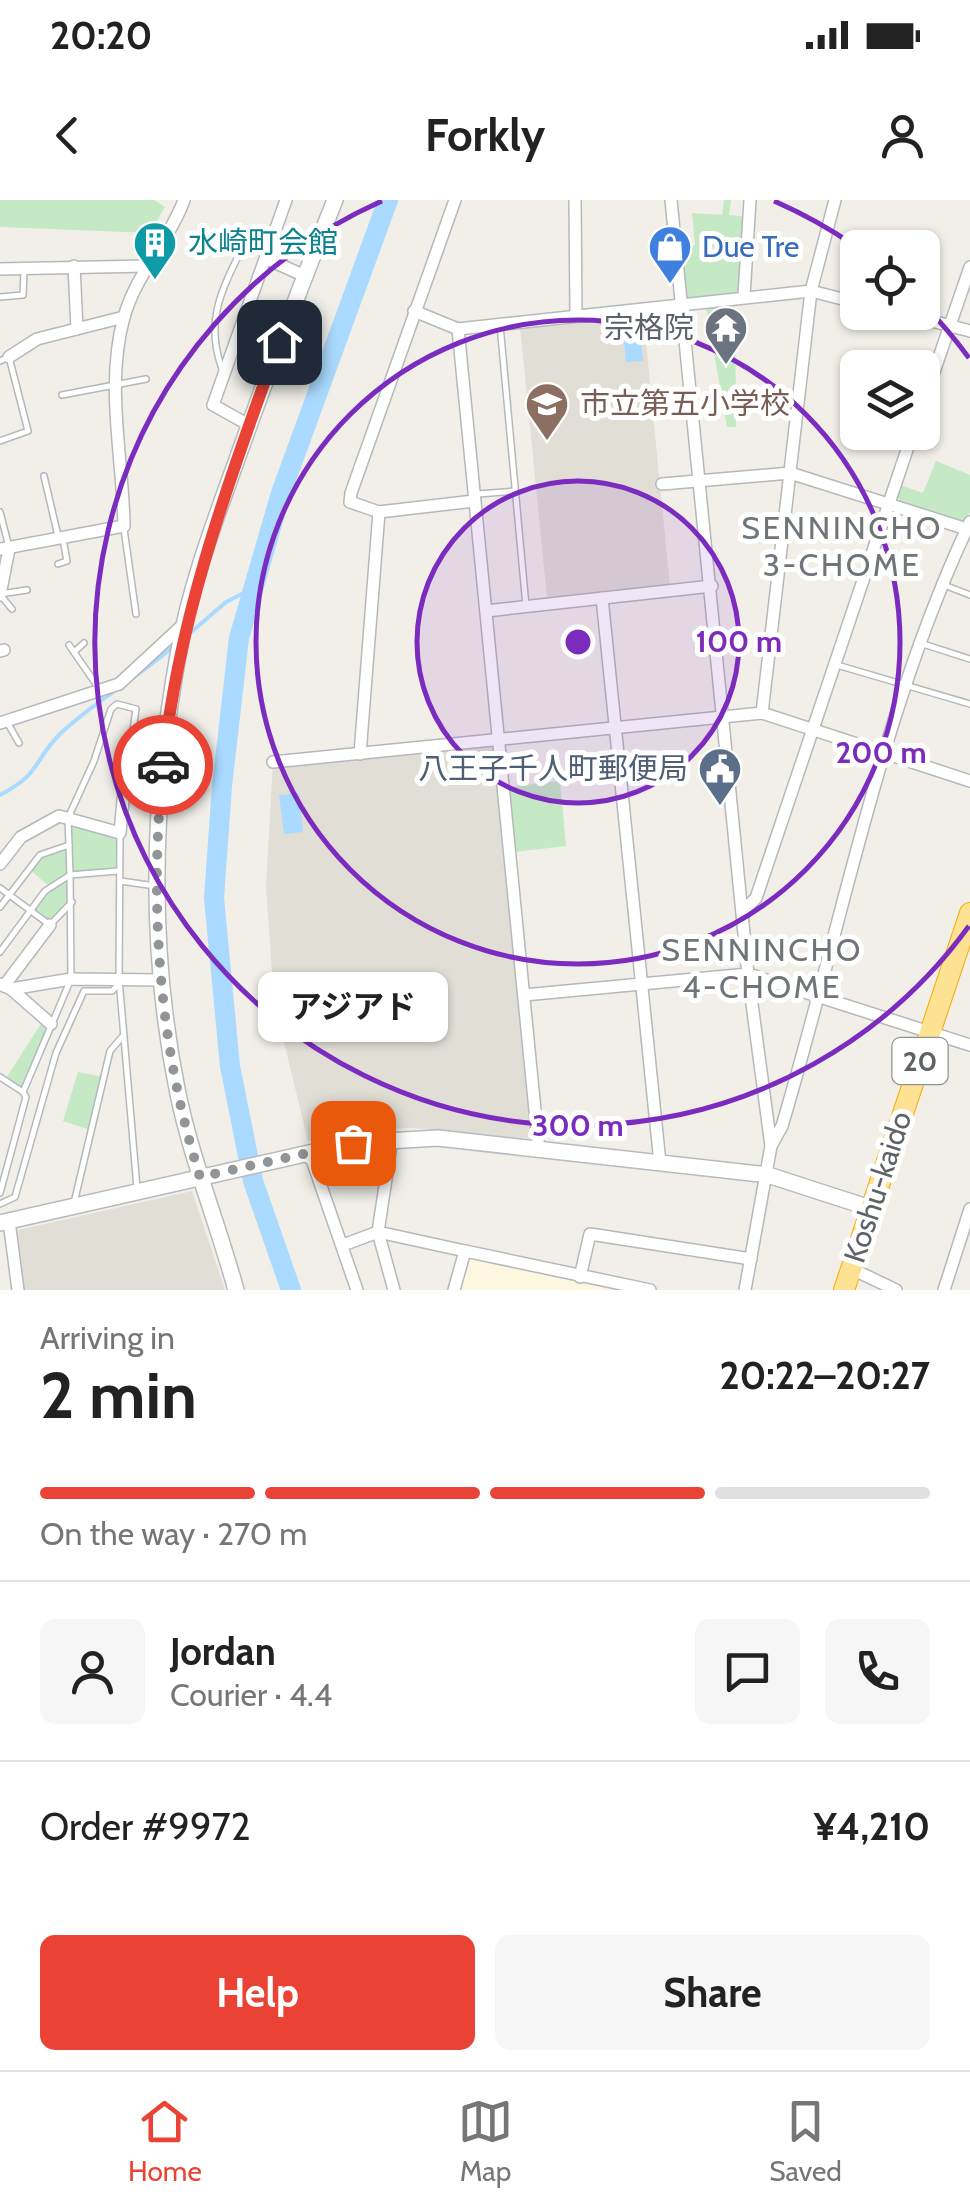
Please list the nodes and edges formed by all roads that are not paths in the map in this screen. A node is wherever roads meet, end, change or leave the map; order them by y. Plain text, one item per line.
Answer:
1 (184, 200) edge
2 (286, 200) edge
3 (335, 200) edge
4 (455, 200) edge
5 (574, 200) edge
6 (671, 200) edge
7 (750, 200) edge
8 (835, 200) edge
9 (272, 243) junction
10 (267, 259) junction
11 (74, 266) junction
12 (146, 266) junction
13 (970, 266) edge
14 (0, 268) edge
15 (24, 268) junction
16 (305, 276) junction
17 (811, 291) junction
18 (0, 296) edge
19 (744, 296) junction
20 (840, 298) edge
21 (682, 305) junction
22 (414, 310) junction
23 (576, 315) junction
24 (124, 318) junction
25 (940, 323) edge
26 (500, 325) junction
27 (951, 326) junction
28 (458, 328) junction
29 (77, 329) junction
30 (970, 330) edge
31 (940, 357) edge
32 (4, 359) edge
33 (223, 372) junction
34 (146, 379) dead end
35 (115, 383) junction
36 (62, 396) dead end
37 (250, 425) junction
38 (0, 441) edge
39 (908, 450) edge
40 (790, 472) junction
41 (44, 476) dead end
42 (701, 480) junction
43 (662, 484) dead end
44 (514, 490) junction
45 (474, 498) junction
46 (889, 502) junction
47 (0, 512) edge
48 (379, 512) junction
49 (124, 526) junction
50 (969, 527) edge
51 (61, 538) junction
52 (5, 549) edge
53 (58, 564) dead end
54 (712, 586) junction
55 (944, 586) junction
56 (27, 590) dead end
57 (0, 595) edge
58 (970, 595) edge
59 (602, 598) junction
60 (526, 606) junction
61 (12, 609) dead end
62 (486, 611) junction
63 (136, 614) dead end
64 (185, 627) junction
65 (84, 643) dead end
66 (68, 644) dead end
67 (923, 644) junction
68 (74, 652) junction
69 (970, 659) edge
70 (836, 665) junction
71 (908, 684) junction
72 (100, 690) junction
73 (970, 704) edge
74 (762, 713) junction
75 (723, 716) junction
76 (4, 722) edge
77 (618, 728) junction
78 (815, 731) junction
79 (500, 741) junction
80 (19, 743) dead end
81 (886, 753) junction
82 (360, 754) junction
83 (274, 762) dead end
84 (970, 781) edge
85 (124, 790) junction
86 (160, 794) junction
87 (68, 818) junction
88 (120, 833) junction
89 (68, 845) junction
90 (0, 864) edge
91 (118, 871) junction
92 (70, 875) junction
93 (120, 880) junction
94 (156, 886) junction
95 (0, 888) edge
96 (10, 894) junction
97 (72, 902) junction
98 (0, 907) edge
99 (30, 910) junction
100 (743, 911) junction
101 (970, 913) edge
102 (50, 925) junction
103 (0, 952) edge
104 (748, 974) junction
105 (72, 979) junction
106 (161, 980) junction
107 (119, 981) junction
108 (640, 982) junction
109 (5, 986) edge
110 (524, 996) junction
111 (821, 996) junction
112 (51, 1024) junction
113 (930, 1032) junction
114 (122, 1036) junction
115 (970, 1046) edge
116 (0, 1076) edge
117 (23, 1092) junction
118 (392, 1139) junction
119 (771, 1146) junction
120 (539, 1151) junction
121 (297, 1155) junction
122 (660, 1163) junction
123 (768, 1175) junction
124 (206, 1176) junction
125 (137, 1191) junction
126 (0, 1193) edge
127 (0, 1205) edge
128 (74, 1206) junction
129 (870, 1208) junction
130 (970, 1209) edge
131 (4, 1222) edge
132 (378, 1232) junction
133 (343, 1245) junction
134 (466, 1251) junction
135 (751, 1259) junction
136 (852, 1269) junction
137 (580, 1277) junction
138 (18, 1290) edge
139 (236, 1290) edge
140 (356, 1290) edge
141 (394, 1290) edge
142 (454, 1290) edge
143 (650, 1290) edge
144 (745, 1290) edge
145 (844, 1290) edge
146 (896, 1290) edge
147 (944, 1290) edge

1 - 12 street
2 - 9 street
3 - 16 street
4 - 22 street
5 - 23 street
6 - 21 street
7 - 19 street
8 - 17 street
9 - 10 street
9 - 33 lane
10 - 16 street
10 - 33 street
11 - 12 street
11 - 15 street
11 - 29 street
12 - 24 street
13 - 27 street
14 - 15 street
15 - 18 lane
16 - 37 street
17 - 19 street
17 - 20 street
17 - 40 street
19 - 21 street
21 - 23 street
21 - 42 street
22 - 28 street
22 - 48 street
23 - 26 street
24 - 29 street
24 - 35 street
25 - 27 street
26 - 28 street
26 - 44 lane
27 - 30 street
27 - 31 street
28 - 45 street
29 - 32 street
32 - 38 lane
33 - 37 street
34 - 35 lane
35 - 36 lane
35 - 49 street
37 - 64 street
39 - 46 street
40 - 42 street
40 - 46 street
40 - 74 street
41 - 51 lane
42 - 43 street
42 - 54 street
44 - 45 lane
44 - 60 lane
45 - 48 street
45 - 62 street
46 - 50 street
46 - 70 street
47 - 52 lane
48 - 82 street
49 - 51 street
49 - 63 lane
50 - 55 street
51 - 52 street
51 - 53 lane
52 - 57 street
54 - 59 street
54 - 75 street
55 - 58 lane
55 - 67 street
56 - 57 lane
57 - 61 lane
59 - 60 street
59 - 77 street
60 - 62 street
62 - 79 street
64 - 72 street
64 - 86 street
65 - 68 lane
66 - 68 lane
67 - 69 lane
67 - 71 street
68 - 72 lane
70 - 71 lane
70 - 78 street
71 - 73 lane
71 - 81 street
72 - 76 street
74 - 75 street
74 - 78 street
75 - 77 street
75 - 100 street
76 - 80 lane
77 - 79 street
77 - 108 street
78 - 81 street
78 - 100 street
79 - 82 street
79 - 110 street
81 - 84 street
81 - 111 street
82 - 83 street
85 - 86 street
85 - 87 lane
85 - 88 street
86 - 94 street
87 - 88 street
87 - 89 lane
87 - 90 street
88 - 91 lane
89 - 92 lane
89 - 96 lane
91 - 92 lane
91 - 93 lane
92 - 97 lane
92 - 99 lane
93 - 94 lane
93 - 107 lane
94 - 106 street
95 - 96 lane
96 - 98 lane
96 - 99 lane
97 - 102 lane
97 - 105 lane
99 - 102 lane
99 - 103 lane
100 - 104 street
101 - 113 highway, Koshu-kaido / 20
102 - 109 street
104 - 108 street
104 - 111 street
104 - 119 street
105 - 107 street
105 - 109 street
105 - 112 lane
106 - 107 street
106 - 124 street
107 - 114 lane
107 - 127 lane
108 - 110 street
108 - 122 street
109 - 112 street
110 - 120 street
111 - 113 street
111 - 119 street
112 - 117 lane
113 - 115 street
113 - 129 highway, Koshu-kaido / 20
114 - 125 lane
114 - 128 lane
116 - 117 lane
117 - 126 lane
118 - 120 street
118 - 121 street
118 - 132 street
119 - 123 street
120 - 122 street
121 - 124 street
121 - 133 street
122 - 123 street
123 - 129 street
123 - 135 street
124 - 125 street
124 - 139 street
125 - 128 street
127 - 131 street
128 - 131 street
129 - 136 highway, Koshu-kaido / 20
130 - 147 street
131 - 138 street
132 - 133 street
132 - 134 street
132 - 141 street
133 - 140 street
134 - 137 street
134 - 142 street
135 - 137 street
135 - 144 street
136 - 145 highway, Koshu-kaido / 20
136 - 146 street
137 - 143 street

